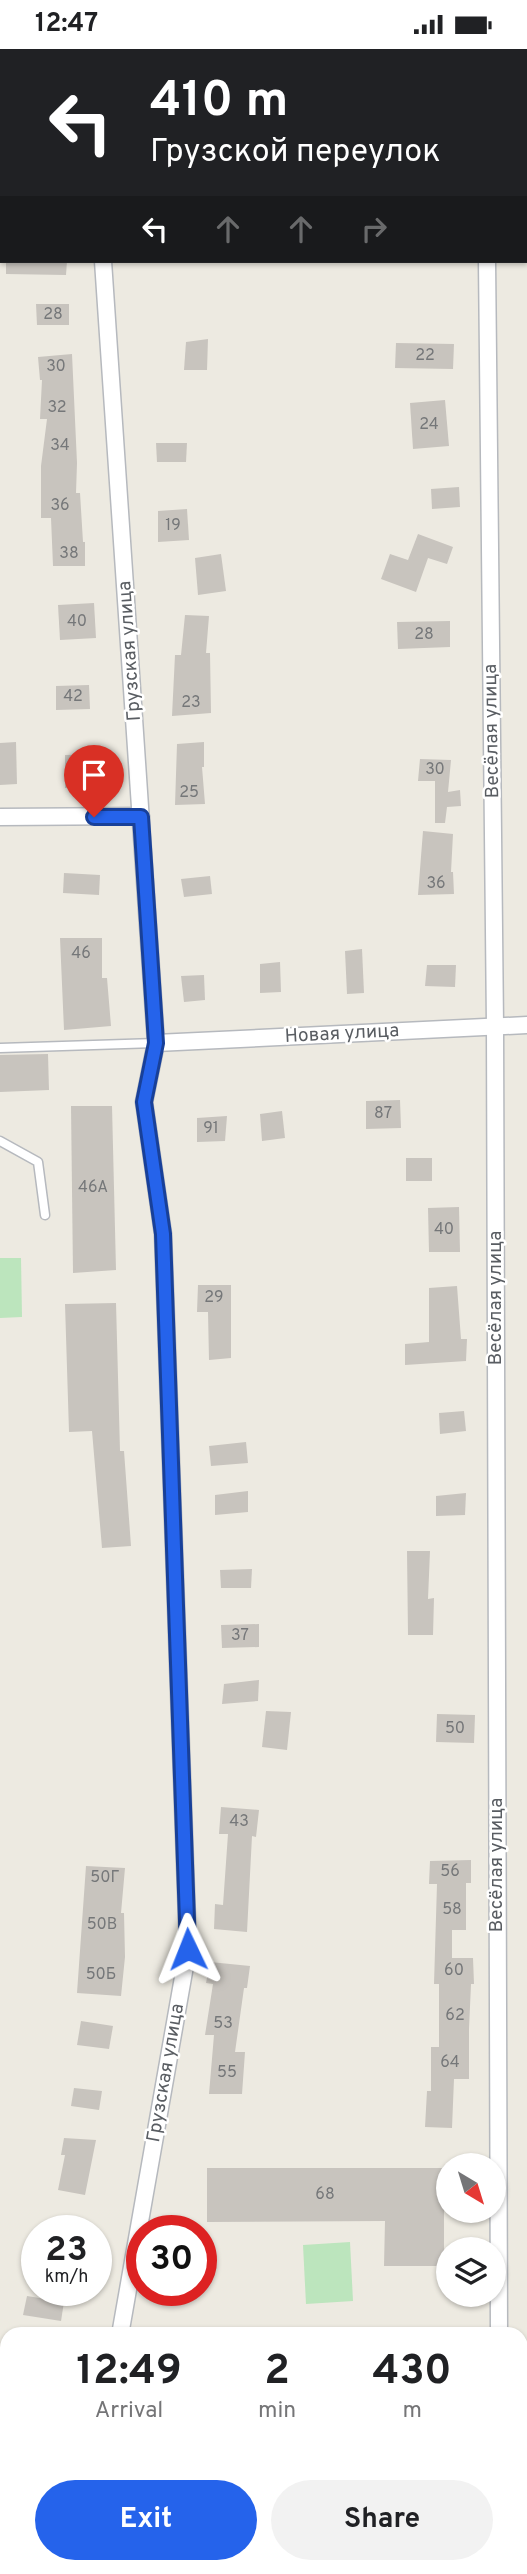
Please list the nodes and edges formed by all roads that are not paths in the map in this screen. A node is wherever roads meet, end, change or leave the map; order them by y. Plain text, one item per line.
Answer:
1 (103, 263) edge
2 (487, 263) edge
3 (0, 817) edge
4 (141, 817) junction
5 (527, 1025) edge
6 (495, 1026) junction
7 (156, 1043) junction
8 (0, 1048) edge
9 (0, 1141) edge
10 (46, 1215) dead end
11 (121, 2327) edge
12 (499, 2327) edge

1 - 4 street, Грузская улица
2 - 6 street, Весёлая улица
3 - 4 street
4 - 7 street, Грузская улица
5 - 6 street, Новая улица
6 - 7 street, Новая улица
6 - 12 street, Весёлая улица
7 - 8 lane
7 - 11 street, Грузская улица
9 - 10 lane

